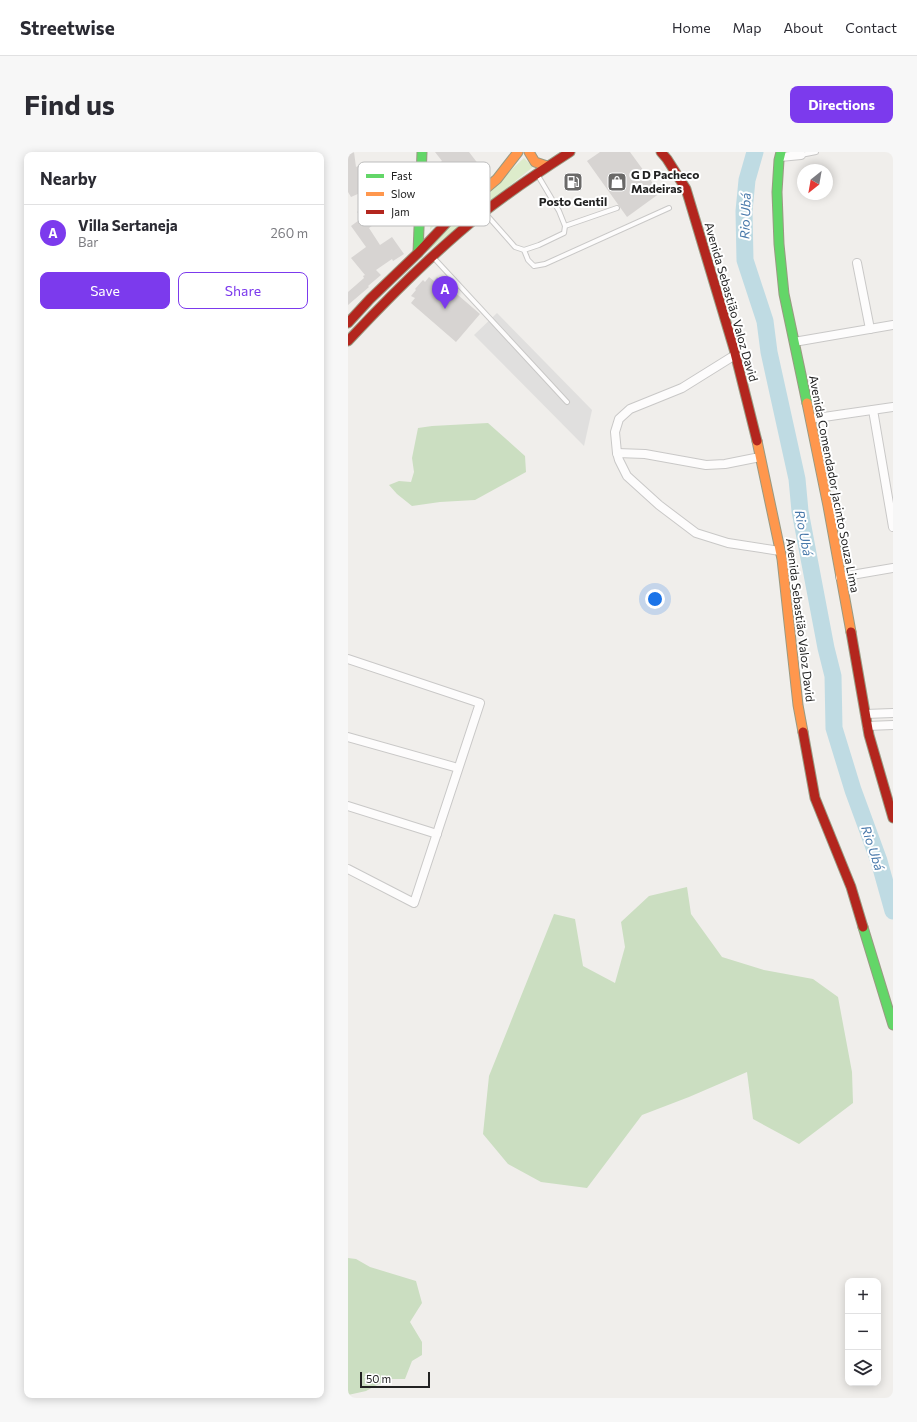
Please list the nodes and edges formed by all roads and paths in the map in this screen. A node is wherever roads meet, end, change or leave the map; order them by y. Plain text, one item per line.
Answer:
1 (422, 152) edge
2 (518, 152) edge
3 (529, 152) edge
4 (661, 152) edge
5 (816, 152) edge
6 (566, 153) edge
7 (800, 153) edge
8 (780, 154) edge
9 (422, 162) edge
10 (546, 166) junction
11 (536, 173) junction
12 (490, 186) edge
13 (490, 207) edge
14 (617, 208) dead end
15 (668, 208) dead end
16 (490, 218) edge
17 (419, 226) edge
18 (444, 226) edge
19 (466, 226) edge
20 (565, 226) junction
21 (524, 250) junction
22 (418, 253) junction
23 (433, 256) junction
24 (857, 263) dead end
25 (392, 293) junction
26 (348, 323) edge
27 (893, 324) edge
28 (870, 329) junction
29 (348, 341) edge
30 (794, 342) junction
31 (735, 354) junction
32 (567, 402) dead end
33 (893, 407) edge
34 (873, 410) junction
35 (810, 419) junction
36 (617, 453) junction
37 (760, 457) junction
38 (893, 527) edge
39 (780, 551) junction
40 (893, 568) edge
41 (840, 577) junction
42 (348, 659) edge
43 (893, 713) edge
44 (865, 714) junction
45 (893, 725) edge
46 (867, 726) junction
47 (348, 737) edge
48 (458, 768) junction
49 (348, 806) edge
50 (893, 818) edge
51 (437, 834) junction
52 (348, 869) edge
53 (893, 1025) edge

1 - 9 street
2 - 12 street
3 - 10 street
4 - 31 street, Avenida Sebastião Valoz David
5 - 7 lane
6 - 10 street
7 - 8 street
8 - 30 street, Avenida Comendador Jacinto Souza Lima
10 - 11 street
11 - 13 street
11 - 20 lane
14 - 20 lane
15 - 21 lane
16 - 21 lane
17 - 22 street
18 - 22 street
19 - 23 street
20 - 21 lane
22 - 25 street
22 - 26 street
23 - 25 street
23 - 32 lane
24 - 28 street
25 - 29 street
27 - 28 street
28 - 30 street
30 - 35 street, Avenida Comendador Jacinto Souza Lima
31 - 36 street
31 - 37 street, Avenida Sebastião Valoz David
33 - 34 street
34 - 35 street
34 - 38 street
35 - 41 street, Avenida Comendador Jacinto Souza Lima
36 - 37 street
36 - 39 street
37 - 39 street, Avenida Sebastião Valoz David
39 - 53 street, Avenida Sebastião Valoz David
40 - 41 street
41 - 44 street, Avenida Comendador Jacinto Souza Lima
42 - 48 street
43 - 44 street
44 - 46 street, Avenida Comendador Jacinto Souza Lima
45 - 46 street
46 - 50 street, Avenida Comendador Jacinto Souza Lima
47 - 48 street
48 - 51 street
49 - 51 street
51 - 52 street

